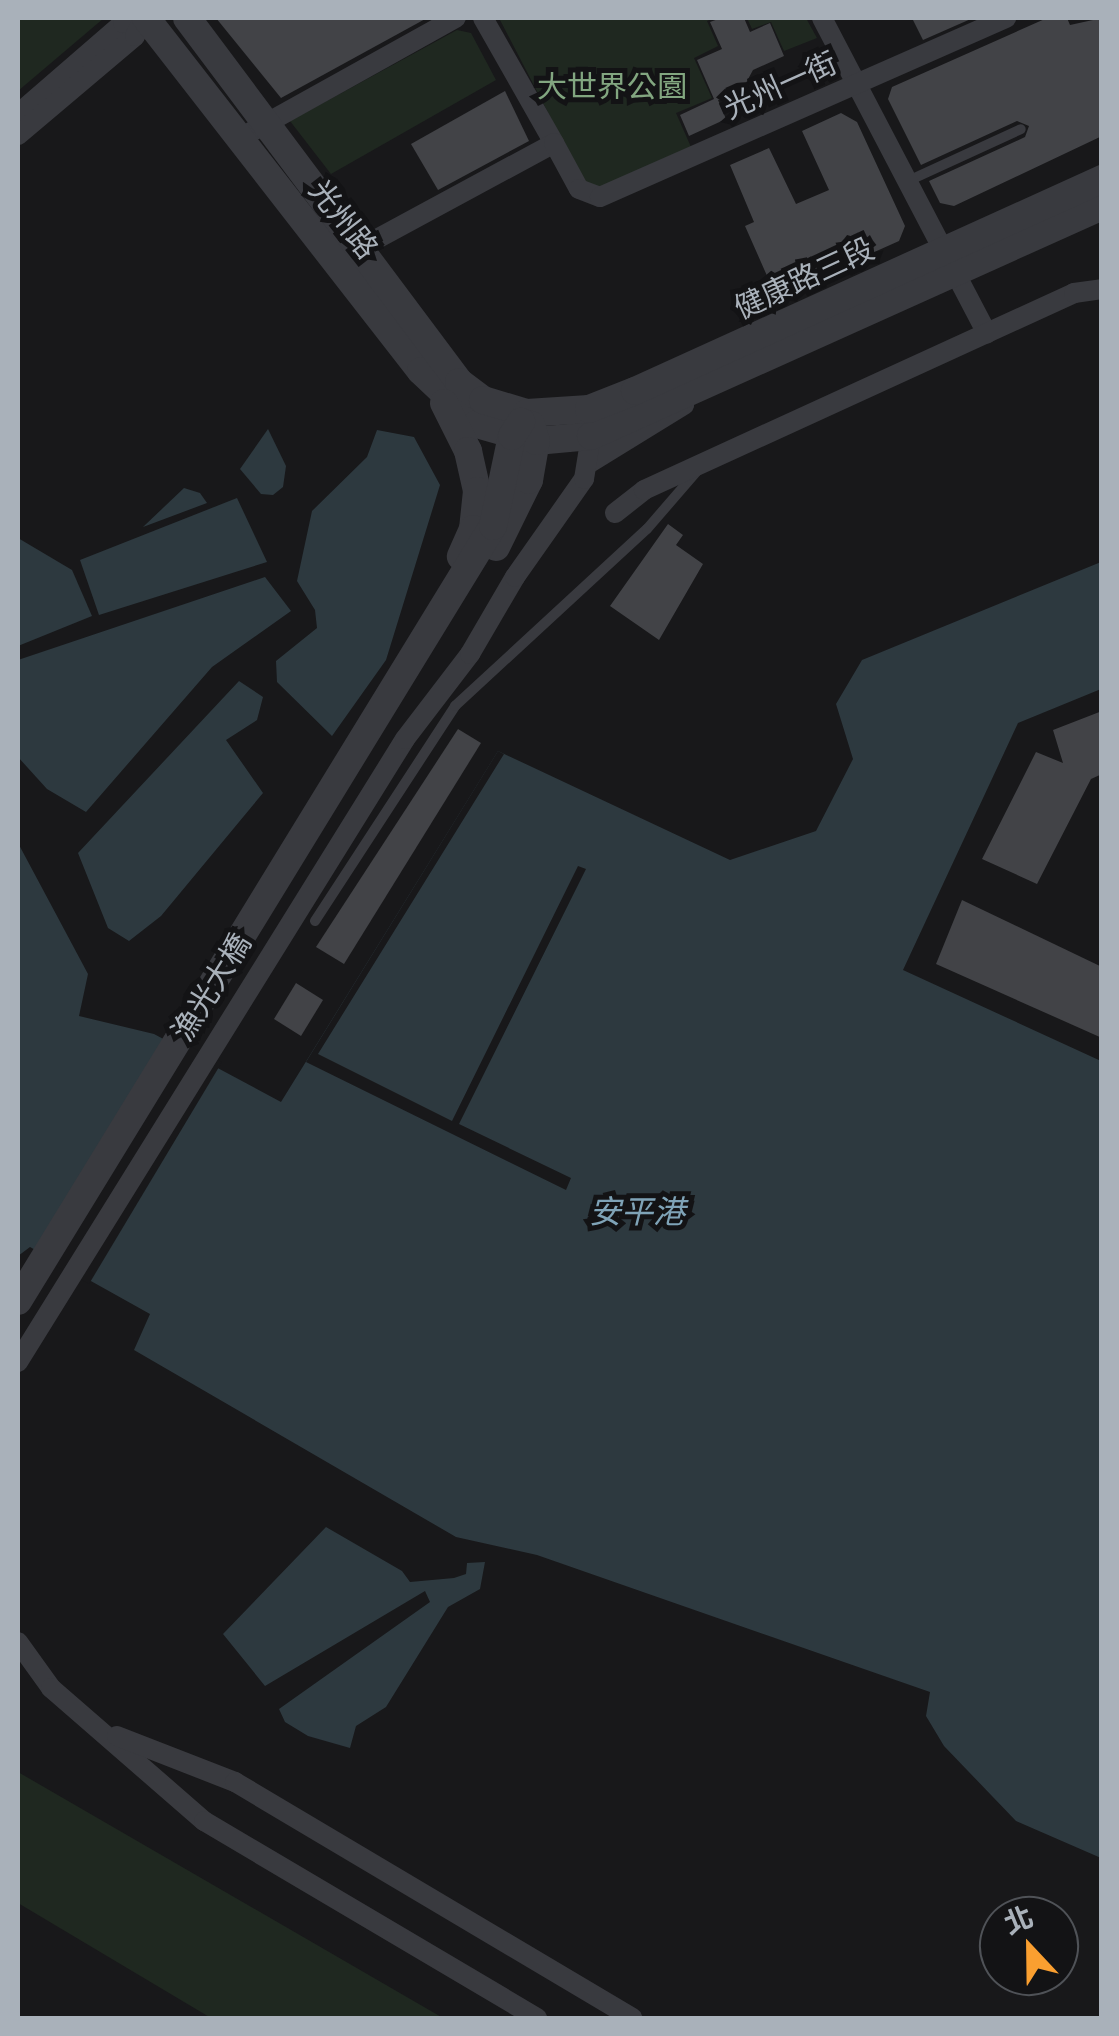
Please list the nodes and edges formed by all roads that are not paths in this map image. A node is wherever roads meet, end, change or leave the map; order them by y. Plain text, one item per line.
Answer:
1 (143, 18) edge
2 (187, 18) edge
3 (456, 18) edge
4 (483, 18) edge
5 (822, 18) edge
6 (1006, 18) edge
7 (856, 84) junction
8 (18, 114) edge
9 (267, 121) junction
10 (1021, 129) dead end
11 (18, 135) edge
12 (240, 138) junction
13 (554, 143) junction
14 (1102, 179) edge
15 (908, 182) junction
16 (1102, 206) edge
17 (360, 248) junction
18 (950, 260) junction
19 (336, 262) junction
20 (1102, 289) edge
21 (986, 333) junction
22 (420, 371) junction
23 (525, 430) junction
24 (589, 450) junction
25 (704, 462) junction
26 (615, 513) dead end
27 (428, 636) junction
28 (315, 921) dead end
29 (18, 1301) edge
30 (18, 1362) edge
31 (18, 1642) edge
32 (101, 1730) junction
33 (537, 2018) edge
34 (632, 2018) edge

1 - 8 street
1 - 11 street
1 - 12 street, 光州路
2 - 9 street, 光州路
3 - 9 street
4 - 13 street, 光州一街
5 - 7 street
6 - 7 street, 光州一街
7 - 13 street, 光州一街
7 - 15 street
9 - 12 street
9 - 17 street, 光州路
10 - 15 lane
12 - 19 street, 光州路
13 - 17 street
14 - 18 street, 健康路三段
15 - 18 street
16 - 18 street, 健康路三段
17 - 19 street
17 - 23 street, 光州路
18 - 21 street
18 - 23 street, 健康路三段
18 - 24 street, 健康路三段
19 - 22 street, 光州路
20 - 21 street
21 - 25 street
22 - 23 street, 光州路
22 - 27 street
23 - 24 street, 健康路三段
23 - 27 street
24 - 30 street, 漁光大橋
25 - 26 street
25 - 28 lane
27 - 29 street, 漁光大橋
31 - 32 street
32 - 33 street
32 - 34 street

